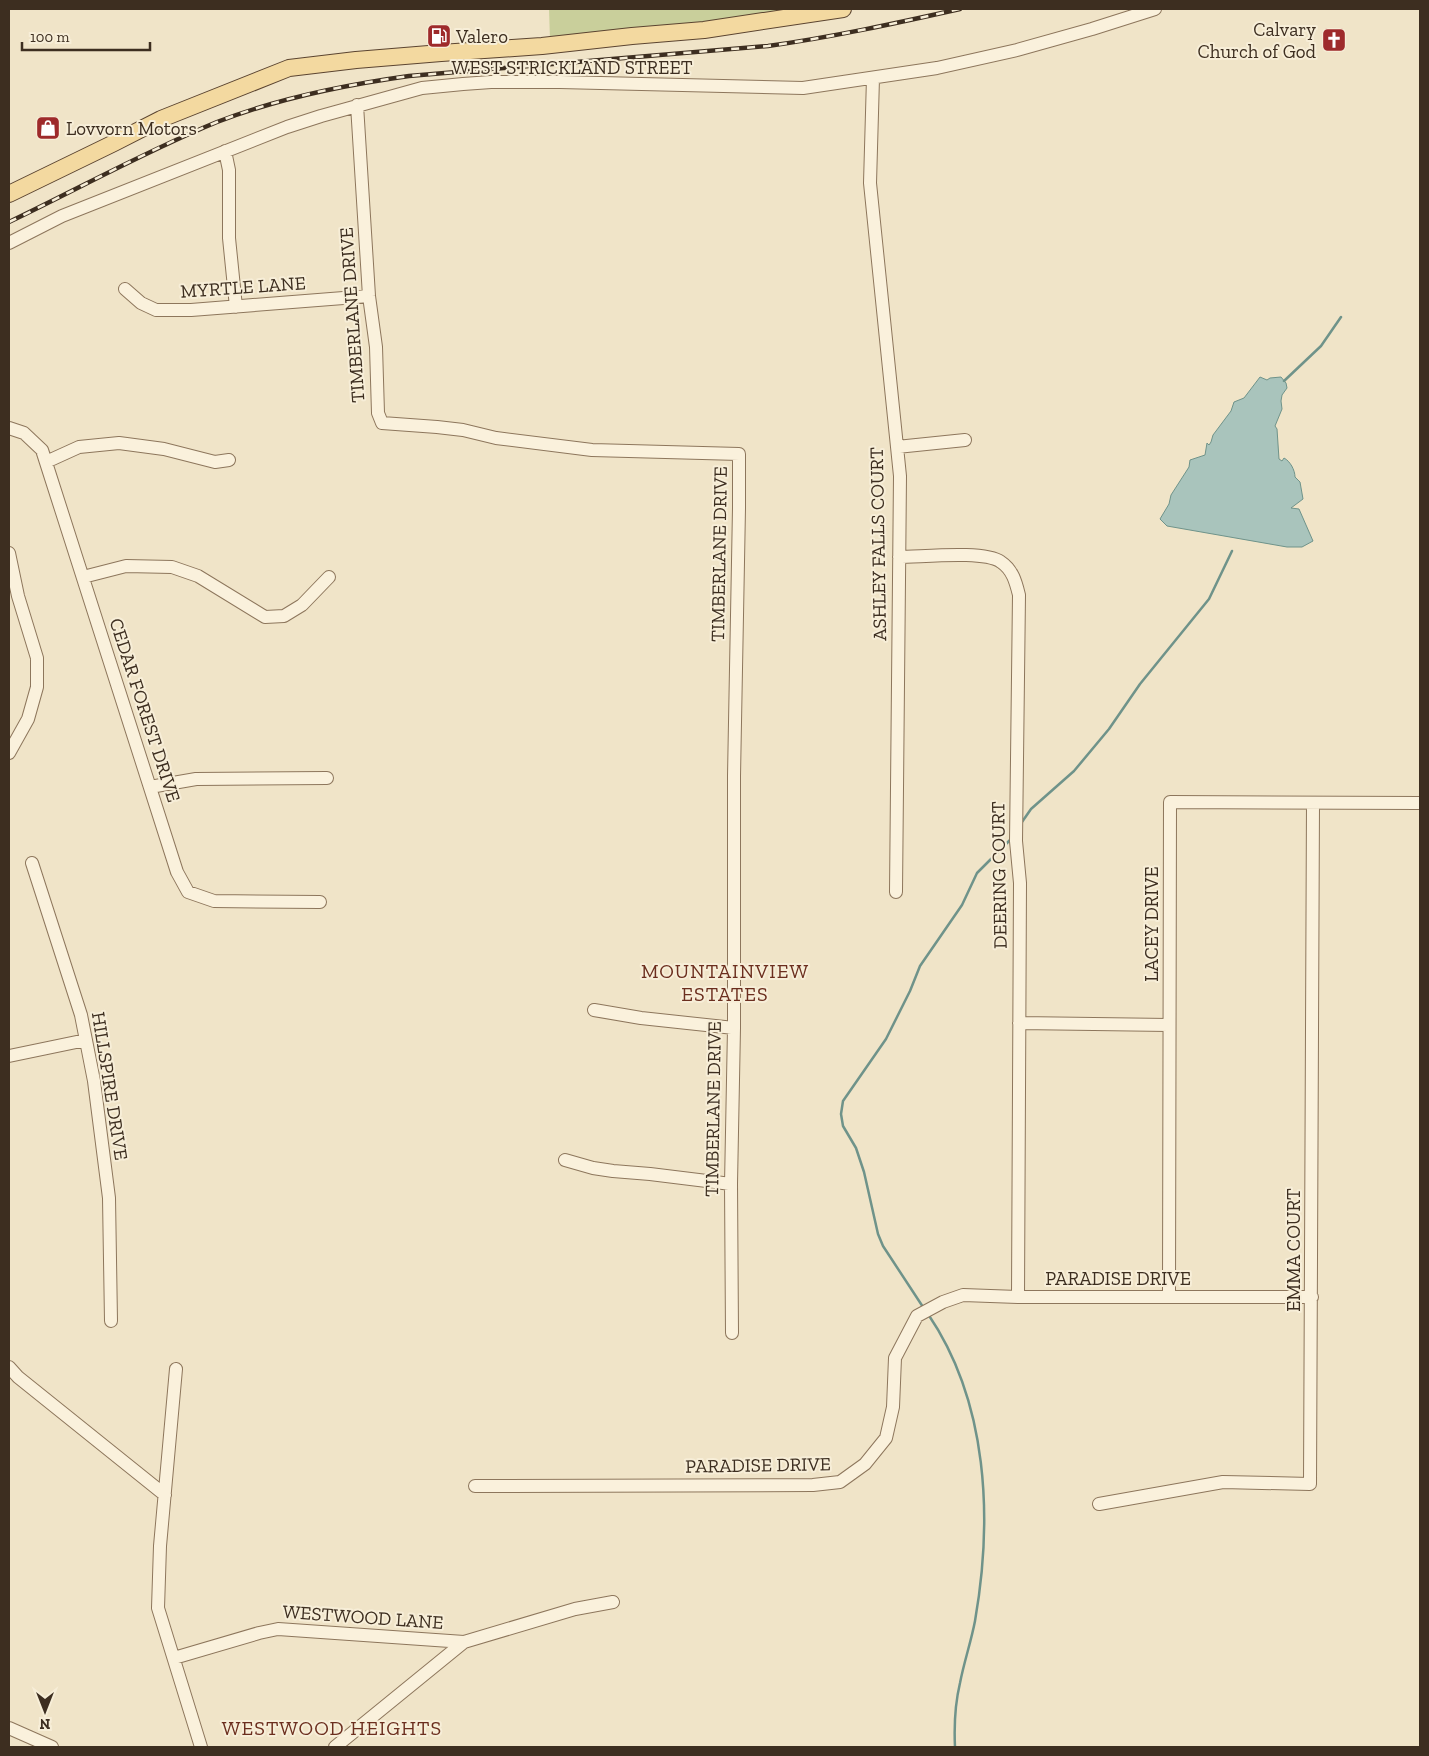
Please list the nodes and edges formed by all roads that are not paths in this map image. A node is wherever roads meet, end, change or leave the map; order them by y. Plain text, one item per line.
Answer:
1 (843, 9) edge
2 (1155, 9) edge
3 (872, 78) junction
4 (357, 105) junction
5 (225, 151) junction
6 (9, 194) edge
7 (9, 244) edge
8 (125, 290) dead end
9 (368, 296) junction
10 (236, 307) junction
11 (9, 428) edge
12 (965, 440) dead end
13 (897, 447) junction
14 (229, 460) dead end
15 (46, 462) junction
16 (9, 553) edge
17 (899, 558) junction
18 (83, 577) junction
19 (329, 577) dead end
20 (9, 753) edge
21 (326, 778) dead end
22 (150, 787) junction
23 (1313, 803) junction
24 (1420, 803) edge
25 (32, 863) dead end
26 (896, 892) dead end
27 (320, 902) dead end
28 (594, 1010) dead end
29 (1019, 1024) junction
30 (1169, 1026) junction
31 (734, 1028) junction
32 (86, 1040) junction
33 (9, 1056) edge
34 (565, 1160) dead end
35 (730, 1184) junction
36 (1168, 1296) junction
37 (1018, 1297) junction
38 (1312, 1297) junction
39 (111, 1321) dead end
40 (732, 1333) dead end
41 (9, 1367) edge
42 (176, 1368) dead end
43 (474, 1486) dead end
44 (165, 1495) junction
45 (1099, 1504) dead end
46 (614, 1602) dead end
47 (464, 1642) junction
48 (174, 1658) junction
49 (9, 1728) edge
50 (52, 1747) edge
51 (200, 1747) edge
52 (335, 1747) edge

1 - 6 main road
2 - 3 street, WEST STRICKLAND STREET
3 - 4 street, WEST STRICKLAND STREET
3 - 13 street, ASHLEY FALLS COURT
4 - 5 street, WEST STRICKLAND STREET
4 - 9 street, TIMBERLANE DRIVE
5 - 7 street, WEST STRICKLAND STREET
5 - 10 street
8 - 10 street, MYRTLE LANE
9 - 10 street, MYRTLE LANE
9 - 31 street, TIMBERLANE DRIVE
11 - 15 street, CEDAR FOREST DRIVE
12 - 13 street
13 - 17 street, ASHLEY FALLS COURT
14 - 15 street
15 - 18 street, CEDAR FOREST DRIVE
16 - 20 street
17 - 26 street, ASHLEY FALLS COURT
17 - 29 street, DEERING COURT
18 - 19 street
18 - 22 street, CEDAR FOREST DRIVE
21 - 22 street
22 - 27 street, CEDAR FOREST DRIVE
23 - 24 street, LACEY DRIVE
23 - 30 street, LACEY DRIVE
23 - 38 street, EMMA COURT
25 - 32 street, HILLSPIRE DRIVE
28 - 31 street
29 - 30 street
29 - 37 street, DEERING COURT
30 - 36 street, LACEY DRIVE
31 - 35 street, TIMBERLANE DRIVE
32 - 33 street
32 - 39 street, HILLSPIRE DRIVE
34 - 35 street
35 - 40 street, TIMBERLANE DRIVE
36 - 37 street, PARADISE DRIVE
36 - 38 street, PARADISE DRIVE
37 - 43 street, PARADISE DRIVE
38 - 45 street, EMMA COURT
41 - 44 street
42 - 44 street
44 - 48 street
46 - 47 street
47 - 48 street, WESTWOOD LANE
47 - 52 street
48 - 51 street
49 - 50 street

